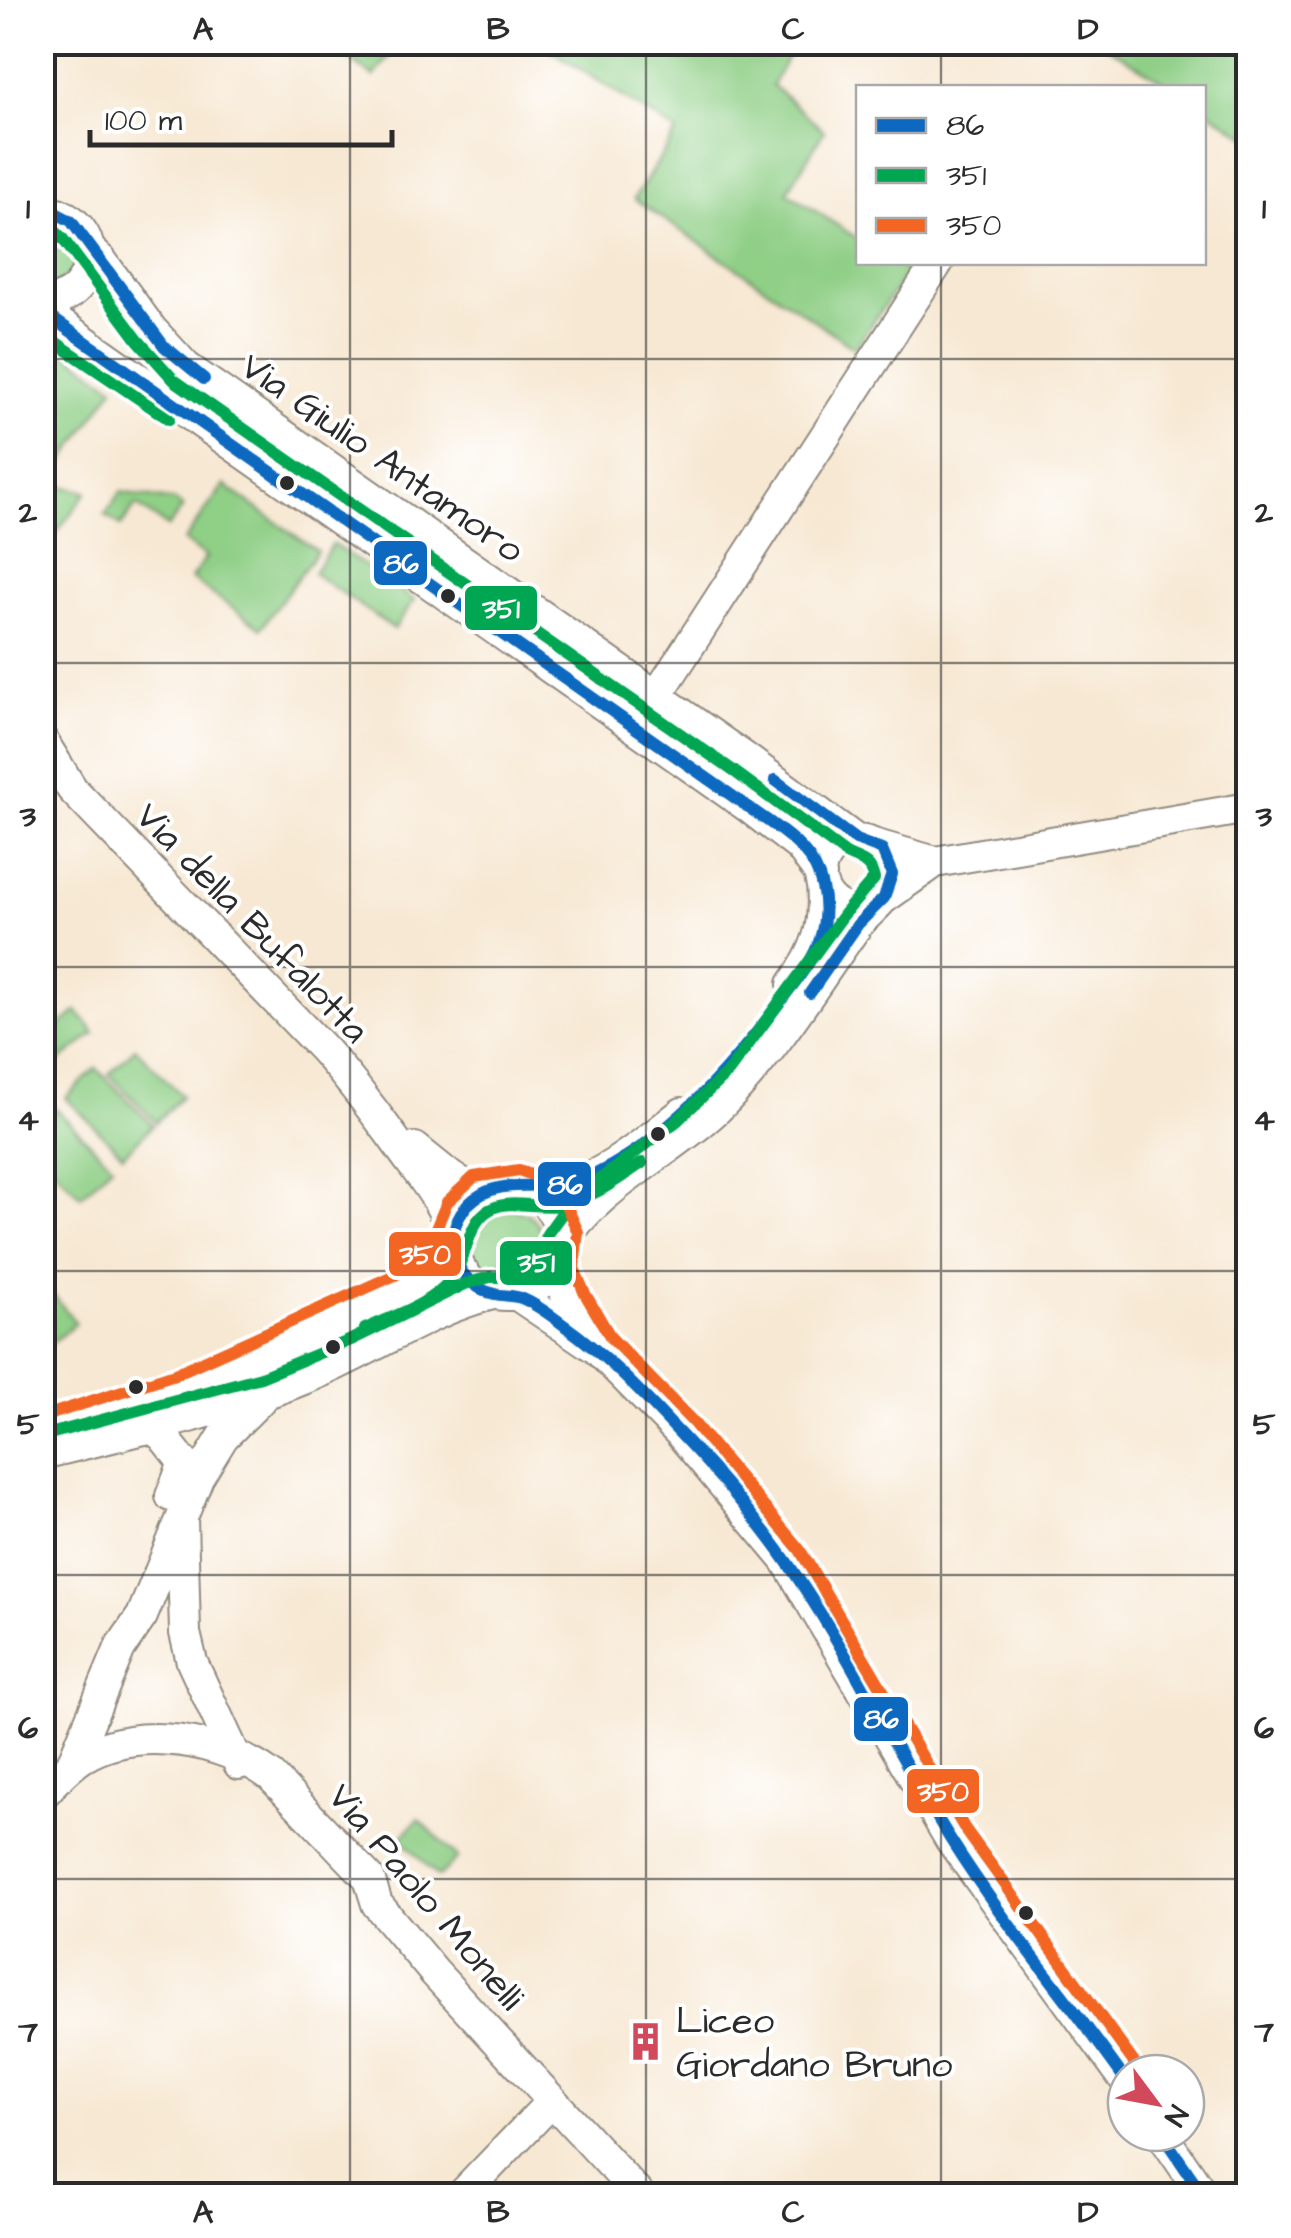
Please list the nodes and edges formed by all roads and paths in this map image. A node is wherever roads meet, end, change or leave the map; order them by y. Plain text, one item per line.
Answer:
1 (42, 210) edge
2 (89, 249) junction
3 (936, 265) edge
4 (42, 303) edge
5 (42, 311) edge
6 (656, 697) junction
7 (44, 753) edge
8 (1248, 808) edge
9 (864, 842) junction
10 (935, 862) junction
11 (821, 880) junction
12 (879, 902) junction
13 (376, 1112) junction
14 (514, 1187) junction
15 (482, 1193) junction
16 (453, 1238) junction
17 (558, 1256) junction
18 (505, 1294) junction
19 (325, 1328) junction
20 (596, 1348) junction
21 (358, 1356) junction
22 (267, 1394) junction
23 (202, 1414) junction
24 (148, 1427) junction
25 (42, 1435) edge
26 (42, 1454) edge
27 (184, 1464) junction
28 (182, 1519) junction
29 (120, 1648) junction
30 (232, 1754) junction
31 (71, 1766) junction
32 (42, 1795) edge
33 (1107, 2053) edge
34 (552, 2101) junction
35 (1175, 2153) edge
36 (461, 2196) edge
37 (640, 2196) edge
38 (1204, 2196) edge

1 - 2 street, Via Giulio Antamoro
2 - 4 street
2 - 6 street, Via Giulio Antamoro
3 - 6 street
5 - 11 street, Via Giulio Antamoro
6 - 9 street, Via Giulio Antamoro
7 - 13 street, Via della Bufalotta
8 - 10 street
9 - 10 street
9 - 11 street
9 - 12 street
10 - 12 street
11 - 12 street
11 - 14 street
12 - 17 street
13 - 15 street, Via della Bufalotta
13 - 16 street, Via della Bufalotta
14 - 15 street
14 - 17 street
15 - 16 street
16 - 18 street
16 - 19 street
17 - 18 street
17 - 20 street
18 - 20 street
18 - 21 street
19 - 21 street
19 - 23 street
19 - 25 street
20 - 33 street
21 - 22 street
22 - 23 street
22 - 28 street
23 - 24 street
23 - 27 street
24 - 26 street
24 - 27 street
27 - 29 street
28 - 29 street
28 - 30 street
29 - 31 street
30 - 31 street
30 - 34 street, Via Paolo Monelli
31 - 32 street
34 - 36 street
34 - 37 street, Via Paolo Monelli
35 - 38 street

